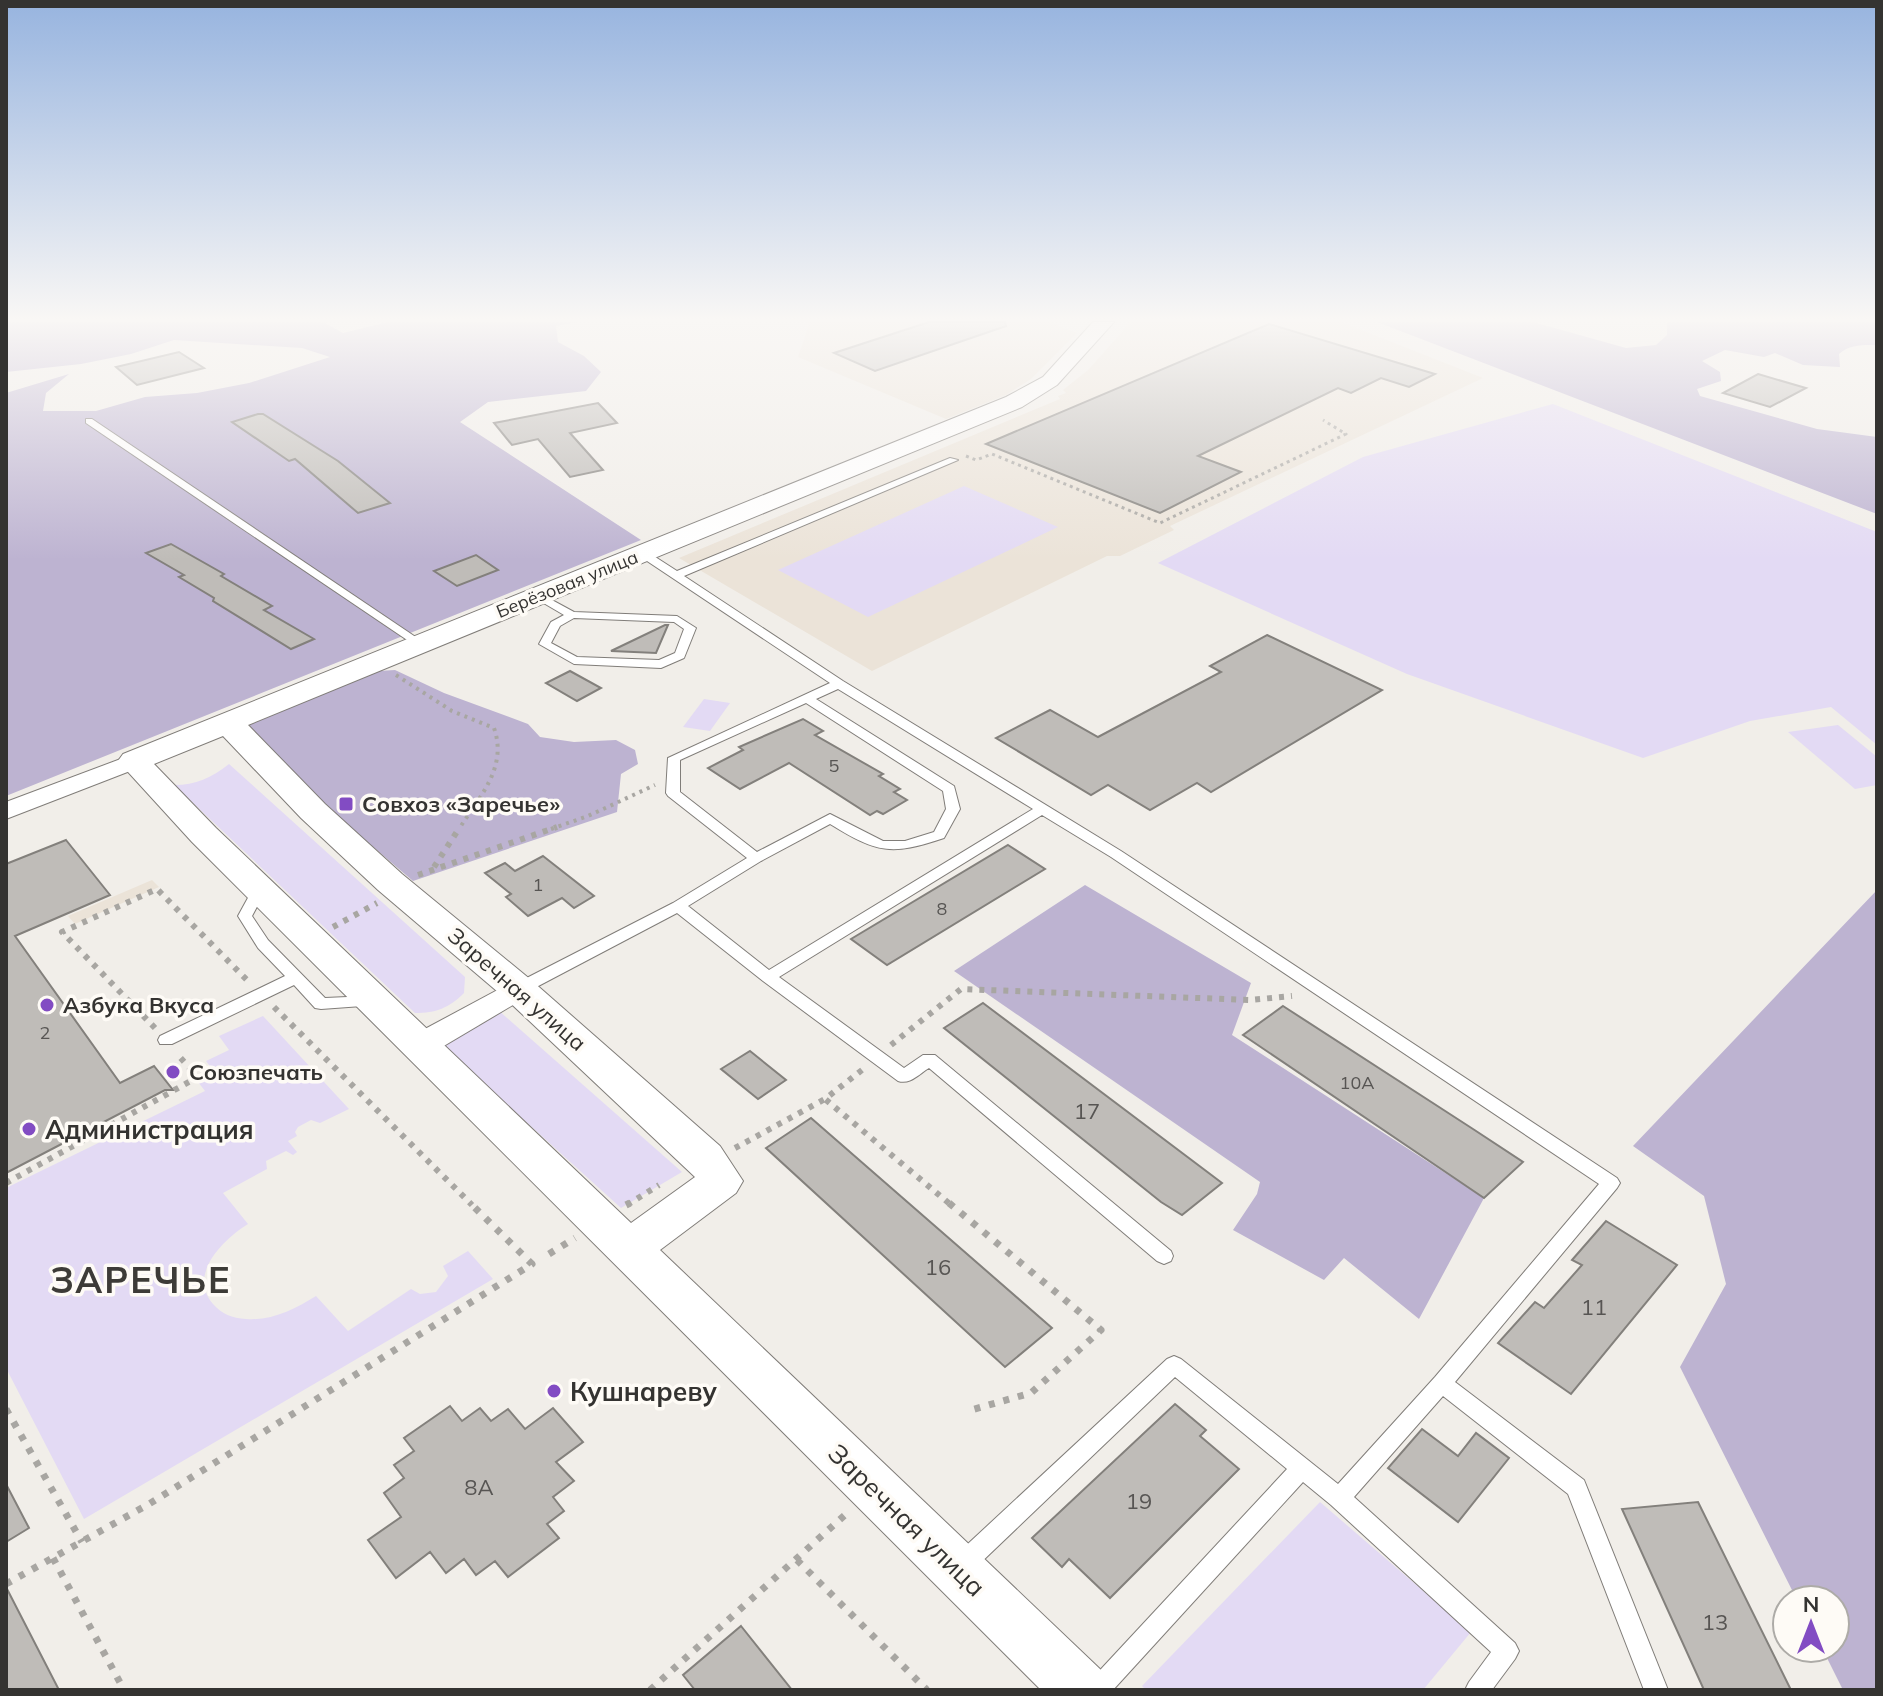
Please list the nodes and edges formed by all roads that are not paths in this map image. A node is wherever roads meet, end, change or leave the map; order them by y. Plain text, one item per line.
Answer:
1 (1012, 401) edge
2 (89, 421) dead end
3 (954, 456) road end
4 (642, 553) junction
5 (678, 575) junction
6 (539, 596) junction
7 (572, 615) junction
8 (420, 644) junction
9 (839, 684) junction
10 (806, 698) junction
11 (228, 723) junction
12 (134, 761) junction
13 (1040, 810) junction
14 (6, 811) edge
15 (756, 858) junction
16 (260, 888) junction
17 (678, 906) junction
18 (297, 977) junction
19 (768, 977) junction
20 (518, 989) junction
21 (374, 1000) junction
22 (166, 1040) road end
23 (421, 1045) junction
24 (630, 1248) junction
25 (1164, 1256) dead end
26 (1442, 1383) junction
27 (1302, 1468) junction
28 (1339, 1498) junction
29 (958, 1569) junction
30 (1081, 1690) edge
31 (1097, 1690) edge
32 (1477, 1690) edge
33 (1656, 1690) edge

1 - 4 street, Берёзовая улица
2 - 8 lane
3 - 5 lane
4 - 5 lane
4 - 6 street, Берёзовая улица
5 - 9 lane
6 - 7 lane
6 - 8 street, Берёзовая улица
7 - 7 lane
8 - 11 street, Берёзовая улица
9 - 10 lane
9 - 13 lane
10 - 15 lane
10 - 15 lane
11 - 12 street, Берёзовая улица
11 - 20 street, Заречная улица
12 - 14 street, Берёзовая улица
12 - 16 street, Заречная улица
13 - 19 lane
13 - 26 lane
15 - 17 lane
16 - 18 lane
16 - 21 street, Заречная улица
17 - 19 lane
17 - 20 lane
18 - 21 lane
18 - 22 lane
19 - 25 lane
20 - 23 street
20 - 24 street, Заречная улица
21 - 23 street, Заречная улица
23 - 24 street, Заречная улица
24 - 29 street, Заречная улица
26 - 28 lane
26 - 33 lane
27 - 28 lane
27 - 29 lane
27 - 31 lane
28 - 32 lane
29 - 30 street, Заречная улица

